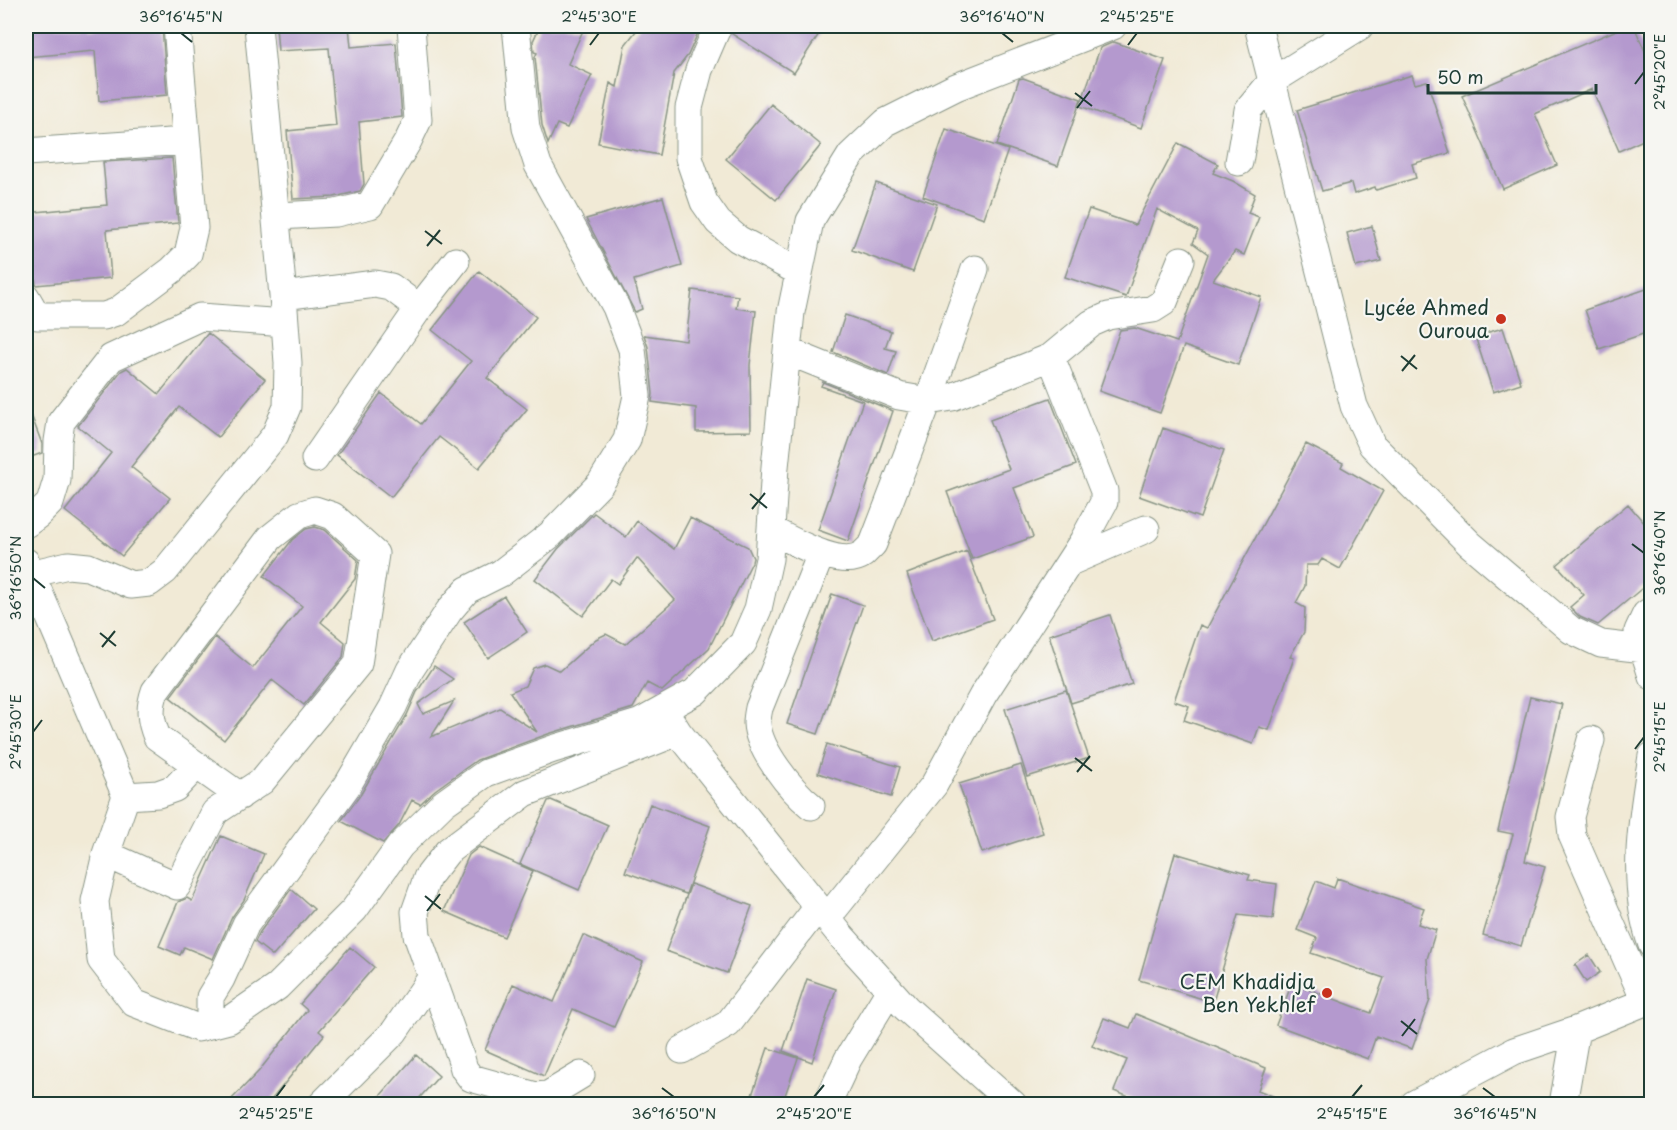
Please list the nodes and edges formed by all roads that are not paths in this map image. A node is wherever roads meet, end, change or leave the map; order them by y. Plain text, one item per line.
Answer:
1 (177, 26) edge
2 (258, 26) edge
3 (411, 26) edge
4 (516, 26) edge
5 (718, 26) edge
6 (1113, 26) edge
7 (1258, 26) edge
8 (1360, 26) edge
9 (1272, 81) junction
10 (185, 141) junction
11 (26, 152) edge
12 (1239, 162) dead end
13 (276, 216) junction
14 (1181, 260) dead end
15 (456, 261) dead end
16 (975, 269) dead end
17 (799, 272) junction
18 (26, 297) edge
19 (419, 308) junction
20 (284, 309) junction
21 (787, 351) junction
22 (1051, 357) junction
23 (928, 401) junction
24 (315, 459) dead end
25 (26, 524) edge
26 (1146, 529) dead end
27 (771, 530) junction
28 (821, 554) junction
29 (1070, 562) junction
30 (28, 568) edge
31 (1652, 610) edge
32 (1644, 649) junction
33 (1652, 676) edge
34 (663, 709) junction
35 (678, 732) junction
36 (1591, 740) dead end
37 (1652, 756) edge
38 (196, 766) junction
39 (126, 796) junction
40 (240, 796) junction
41 (811, 806) dead end
42 (106, 854) junction
43 (823, 913) junction
44 (1652, 945) edge
45 (432, 977) junction
46 (890, 990) junction
47 (1648, 1000) edge
48 (210, 1025) junction
49 (1576, 1030) junction
50 (682, 1050) dead end
51 (581, 1075) dead end
52 (1006, 1102) edge
53 (322, 1104) edge
54 (827, 1104) edge
55 (1414, 1104) edge
56 (1563, 1104) edge

1 - 10 street
2 - 13 street
3 - 13 street
4 - 48 street
5 - 17 street
6 - 17 street
7 - 9 street
8 - 9 street
9 - 12 street
9 - 32 street
10 - 11 street
10 - 18 street
13 - 20 street
14 - 22 street
15 - 19 street
16 - 23 street
17 - 21 street
19 - 20 street
19 - 24 street
20 - 25 street
20 - 30 street
21 - 23 street
21 - 27 street
22 - 23 street
22 - 29 street
23 - 28 street
26 - 29 street
27 - 28 street
27 - 34 street
28 - 41 street
29 - 43 street
30 - 39 street
31 - 32 street
32 - 33 street
34 - 35 street
34 - 48 street
35 - 43 street
35 - 45 street
36 - 47 street
37 - 44 street
38 - 39 street
38 - 40 street
38 - 40 street
39 - 42 street
40 - 42 street
42 - 48 street
43 - 46 street
43 - 50 street
45 - 51 street
45 - 53 street
46 - 52 street
46 - 54 street
47 - 49 street
49 - 55 street
49 - 56 street

